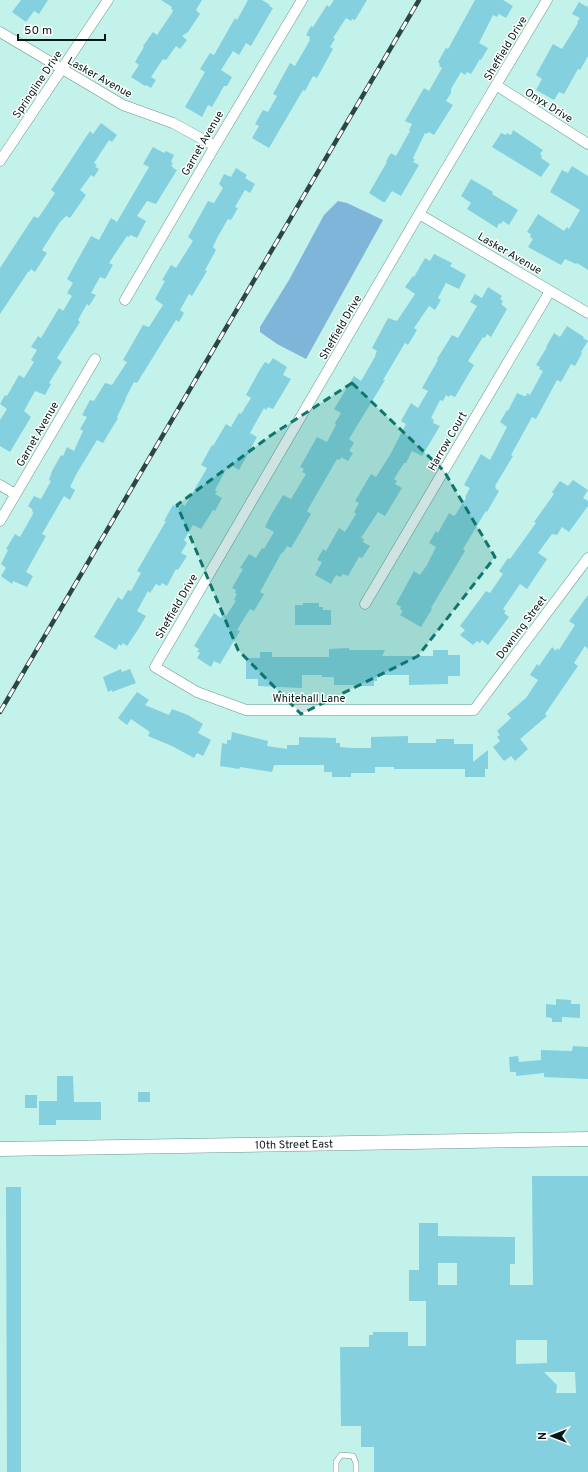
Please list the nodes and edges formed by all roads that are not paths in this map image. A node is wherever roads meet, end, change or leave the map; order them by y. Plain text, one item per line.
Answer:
1 (108, 0) edge
2 (302, 0) edge
3 (548, 0) edge
4 (0, 32) edge
5 (61, 69) junction
6 (496, 86) junction
7 (588, 144) edge
8 (214, 146) junction
9 (0, 161) edge
10 (419, 214) junction
11 (550, 291) junction
12 (126, 300) dead end
13 (588, 313) edge
14 (94, 359) dead end
15 (0, 485) edge
16 (15, 494) junction
17 (0, 521) edge
18 (588, 558) edge
19 (366, 604) dead end
20 (155, 667) joint
21 (474, 710) joint
22 (588, 1139) edge
23 (0, 1149) edge
24 (336, 1472) edge
25 (356, 1472) edge

1 - 5 street, Springline Drive
2 - 8 street, Garnet Avenue
3 - 6 street, Sheffield Drive
4 - 5 street, Lasker Avenue
5 - 8 street, Lasker Avenue
5 - 9 street, Springline Drive
6 - 7 street, Onyx Drive
6 - 10 street, Sheffield Drive
8 - 12 street, Garnet Avenue
10 - 11 street, Lasker Avenue
10 - 20 street, Sheffield Drive
11 - 13 street, Lasker Avenue
11 - 19 street, Harrow Court
14 - 16 street, Garnet Avenue
15 - 16 street
16 - 17 street, Garnet Avenue
18 - 21 street, Downing Street
20 - 21 street, Whitehall Lane
22 - 23 main road, 10th Street East
24 - 25 lane

